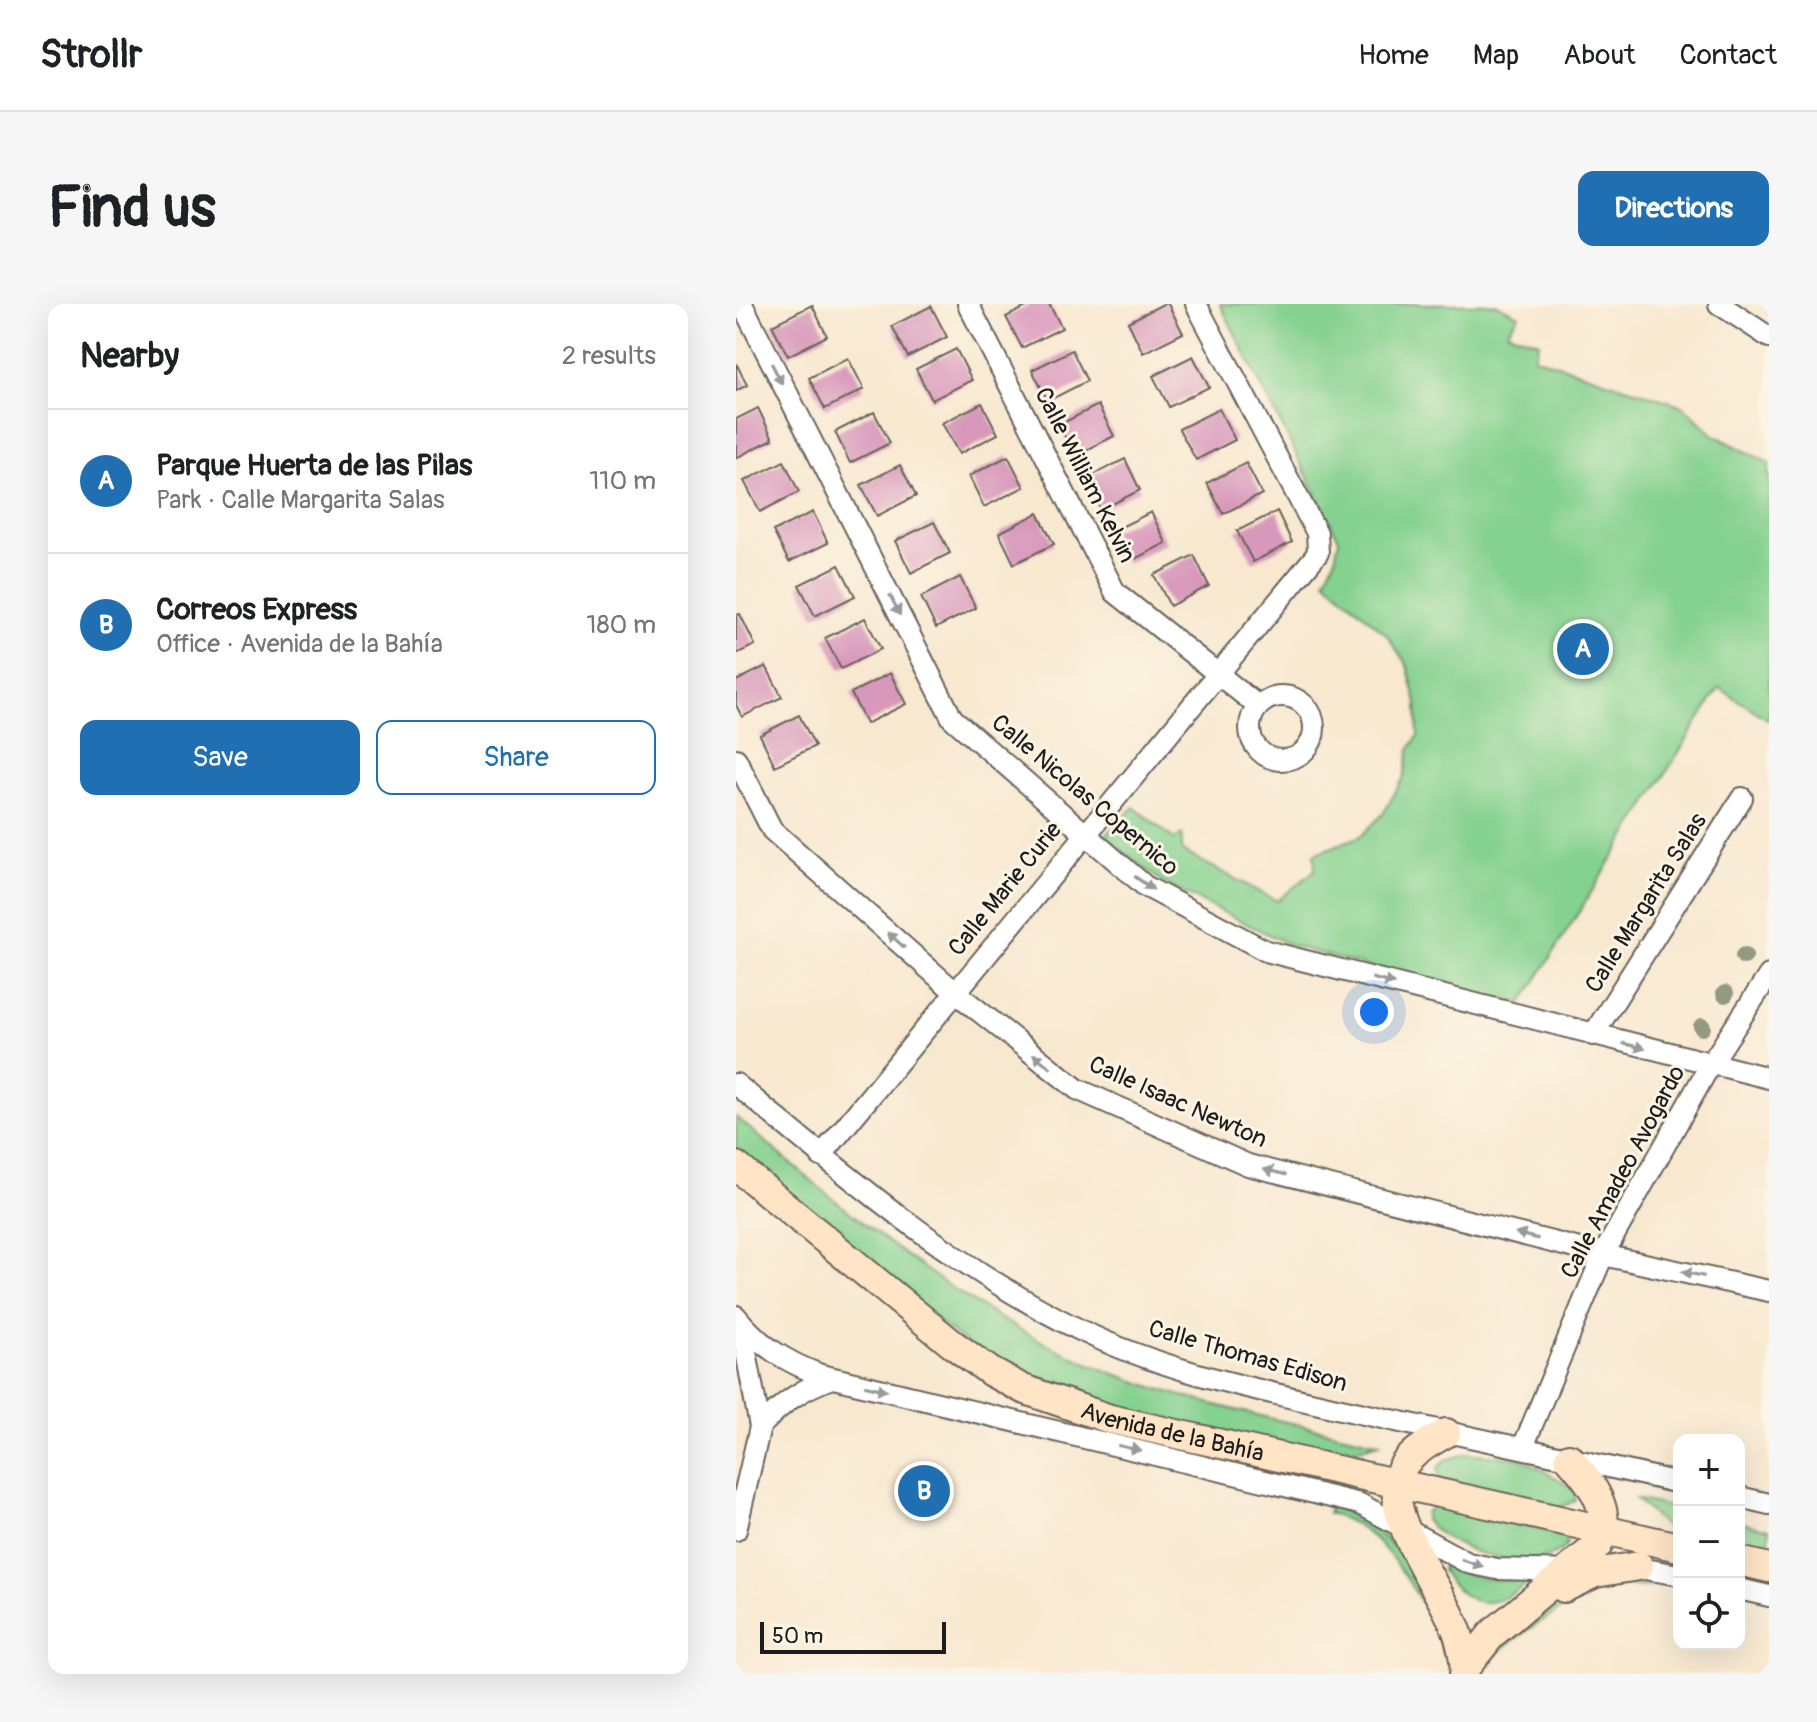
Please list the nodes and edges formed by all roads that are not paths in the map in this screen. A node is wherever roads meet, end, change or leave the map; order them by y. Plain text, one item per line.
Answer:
1 (742, 304) edge
2 (968, 304) edge
3 (1196, 304) edge
4 (1719, 304) edge
5 (1769, 337) edge
6 (1217, 673) junction
7 (1258, 706) dead end
8 (736, 759) edge
9 (1742, 798) dead end
10 (1083, 834) junction
11 (1769, 975) edge
12 (955, 992) junction
13 (1593, 1035) junction
14 (1710, 1065) junction
15 (1769, 1078) edge
16 (736, 1084) edge
17 (821, 1156) junction
18 (736, 1166) edge
19 (1603, 1255) junction
20 (1769, 1291) edge
21 (738, 1318) edge
22 (832, 1378) junction
23 (760, 1427) junction
24 (1446, 1433) junction
25 (1523, 1447) junction
26 (1569, 1458) junction
27 (1673, 1482) edge
28 (1395, 1483) junction
29 (1745, 1498) edge
30 (1769, 1504) edge
31 (1404, 1526) junction
32 (736, 1530) edge
33 (1605, 1530) junction
34 (1673, 1546) edge
35 (1745, 1562) edge
36 (1639, 1566) junction
37 (1769, 1568) edge
38 (1567, 1571) junction
39 (1673, 1574) edge
40 (1745, 1590) edge
41 (1769, 1596) edge
42 (1512, 1619) junction
43 (1465, 1671) edge

1 -> 10 street, Calle Nicolas Copernico
2 - 6 street, Calle William Kelvin
3 - 6 street, Calle Marie Curie
4 - 5 street
6 - 7 street, Calle William Kelvin
6 - 10 street, Calle Marie Curie
12 -> 8 street, Calle Isaac Newton
9 - 13 street, Calle Margarita Salas
10 - 12 street, Calle Marie Curie
10 -> 13 street, Calle Nicolas Copernico
11 - 14 street, Calle Amadeo Avogardo
12 - 17 street, Calle Marie Curie
19 -> 12 street, Calle Isaac Newton
13 -> 14 street, Calle Nicolas Copernico
14 - 15 street, Calle Nicolas Copernico
14 - 19 street, Calle Amadeo Avogardo
16 - 17 street, Calle Thomas Edison
17 - 24 street, Calle Thomas Edison
18 - 28 street, Avenida de la Bahía
20 -> 19 street, Calle Isaac Newton
19 - 25 street, Calle Amadeo Avogardo
21 - 22 street, Avenida de la Bahía
21 - 23 street
22 - 23 street
22 -> 31 street, Avenida de la Bahía
23 - 32 street
24 - 25 street, Calle Thomas Edison
24 - 28 street
25 - 26 street, Calle Thomas Edison
26 - 27 street, Calle Thomas Edison
26 - 33 street
28 - 31 street
28 - 33 street, Avenida de la Bahía
29 - 30 street
31 -> 38 street, Avenida de la Bahía
31 - 43 street
33 - 34 street, Avenida de la Bahía
33 - 38 street
35 - 37 street
36 - 38 street, Avenida de la Bahía
36 - 39 street, Avenida de la Bahía
36 - 42 street
38 - 42 street
40 - 41 street
42 - 43 street

